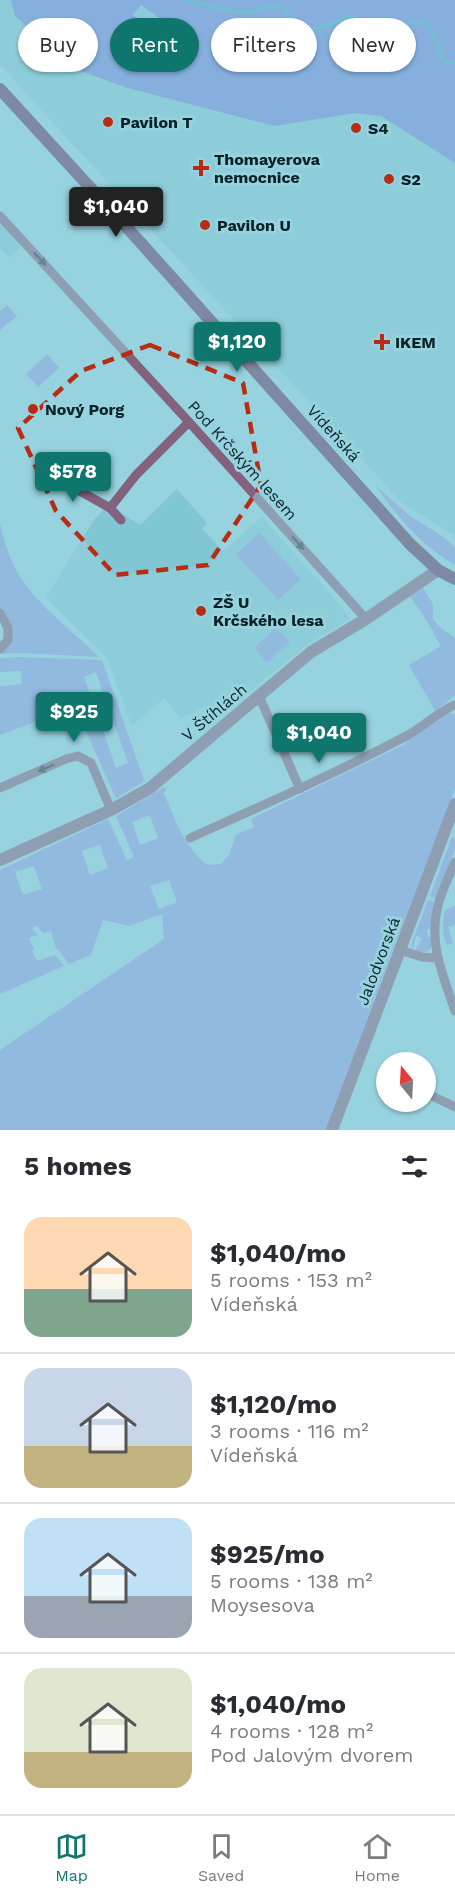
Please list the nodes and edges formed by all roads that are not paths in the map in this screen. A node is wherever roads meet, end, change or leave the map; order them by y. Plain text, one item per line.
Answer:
1 (0, 89) edge
2 (0, 216) edge
3 (189, 422) junction
4 (48, 461) dead end
5 (110, 508) junction
6 (121, 520) dead end
7 (438, 570) junction
8 (455, 579) edge
9 (0, 613) edge
10 (366, 619) junction
11 (0, 649) edge
12 (259, 696) junction
13 (454, 705) edge
14 (0, 788) edge
15 (300, 789) junction
16 (455, 804) edge
17 (111, 810) junction
18 (190, 838) dead end
19 (0, 860) edge
20 (455, 862) edge
21 (400, 950) junction
22 (437, 958) junction
23 (455, 1011) edge
24 (436, 1098) edge
25 (455, 1107) edge
26 (332, 1130) edge

1 - 7 main road, Vídeňská
2 -> 3 street, Pod Krčským lesem
3 - 5 street
3 -> 10 street, Pod Krčským lesem
4 - 5 street
5 - 6 street
7 - 8 main road, Vídeňská
7 - 10 street, V Štíhlách
9 - 11 street
10 - 12 street, V Štíhlách
12 - 15 street
12 - 17 street, V Štíhlách
13 - 15 street
17 -> 14 street
15 - 18 street
16 - 21 street, Jalodvorská
17 - 19 street, V Štíhlách
20 - 22 street
21 - 22 street
21 - 26 street, Jalodvorská
22 - 23 street
24 - 25 street

